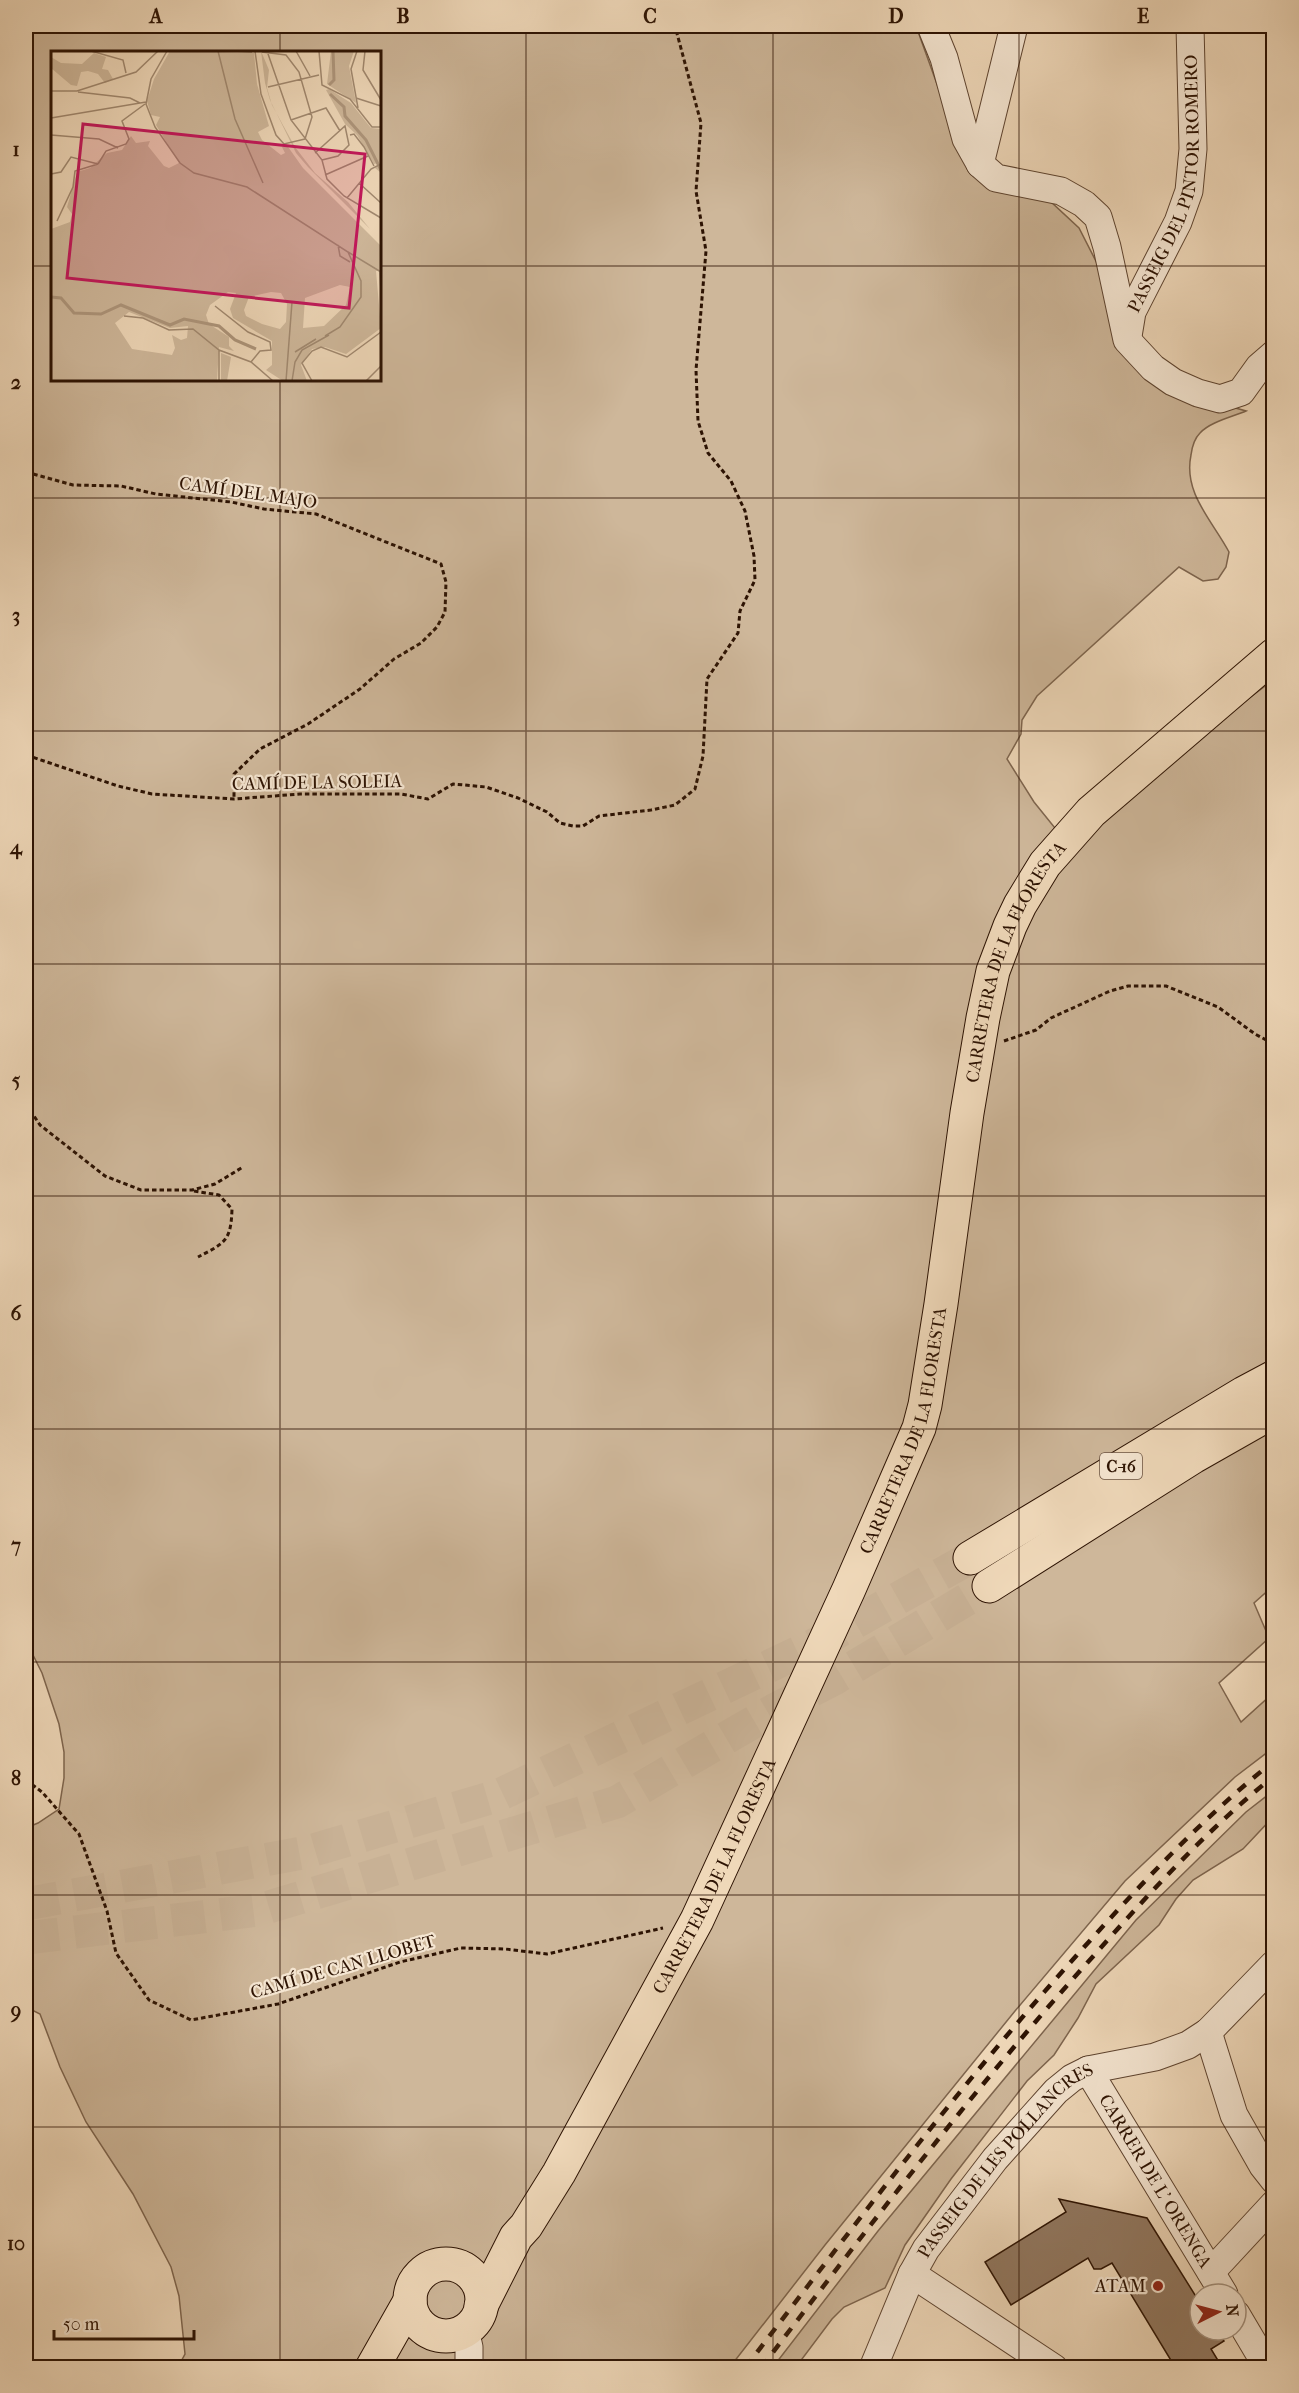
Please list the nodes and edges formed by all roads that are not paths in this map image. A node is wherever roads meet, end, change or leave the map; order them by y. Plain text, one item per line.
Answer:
1 (931, 26) edge
2 (1014, 26) edge
3 (1190, 26) edge
4 (980, 164) junction
5 (1133, 346) junction
6 (1274, 354) edge
7 (1274, 655) edge
8 (1274, 1377) edge
9 (1274, 1412) edge
10 (970, 1558) tunnel mouth
11 (988, 1586) tunnel mouth
12 (1271, 1971) edge
13 (1208, 2032) junction
14 (1088, 2070) junction
15 (1274, 2180) edge
16 (1274, 2204) edge
17 (516, 2238) junction
18 (450, 2264) junction
19 (912, 2274) junction
20 (1216, 2282) edge
21 (1218, 2282) edge
22 (410, 2301) junction
23 (463, 2324) junction
24 (1248, 2334) edge
25 (374, 2367) edge
26 (469, 2367) edge
27 (873, 2367) edge
28 (1053, 2367) edge
29 (1268, 2367) edge

1 - 4 street
2 - 4 street
3 - 5 street, PASSEIG DEL PINTOR ROMERO
4 - 5 street
5 - 6 street
7 - 17 main road, CARRETERA DE LA FLORESTA
8 - 10 main road, C-16
9 - 11 main road, C-16
12 - 13 street, PASSEIG DE LES POLLANCRES
13 - 14 street, PASSEIG DE LES POLLANCRES
13 - 15 street
14 - 19 street, PASSEIG DE LES POLLANCRES
14 - 20 street, CARRER DE L' ORENGA
16 - 21 street
17 - 18 main road, CARRETERA DE LA FLORESTA
17 - 23 main road, CARRETERA DE LA FLORESTA
18 - 22 main road
18 - 23 main road
19 - 27 street, PASSEIG DE LES POLLANCRES
19 - 28 street
22 - 23 main road
22 - 25 main road
23 - 25 main road
23 - 26 street
24 - 29 street

